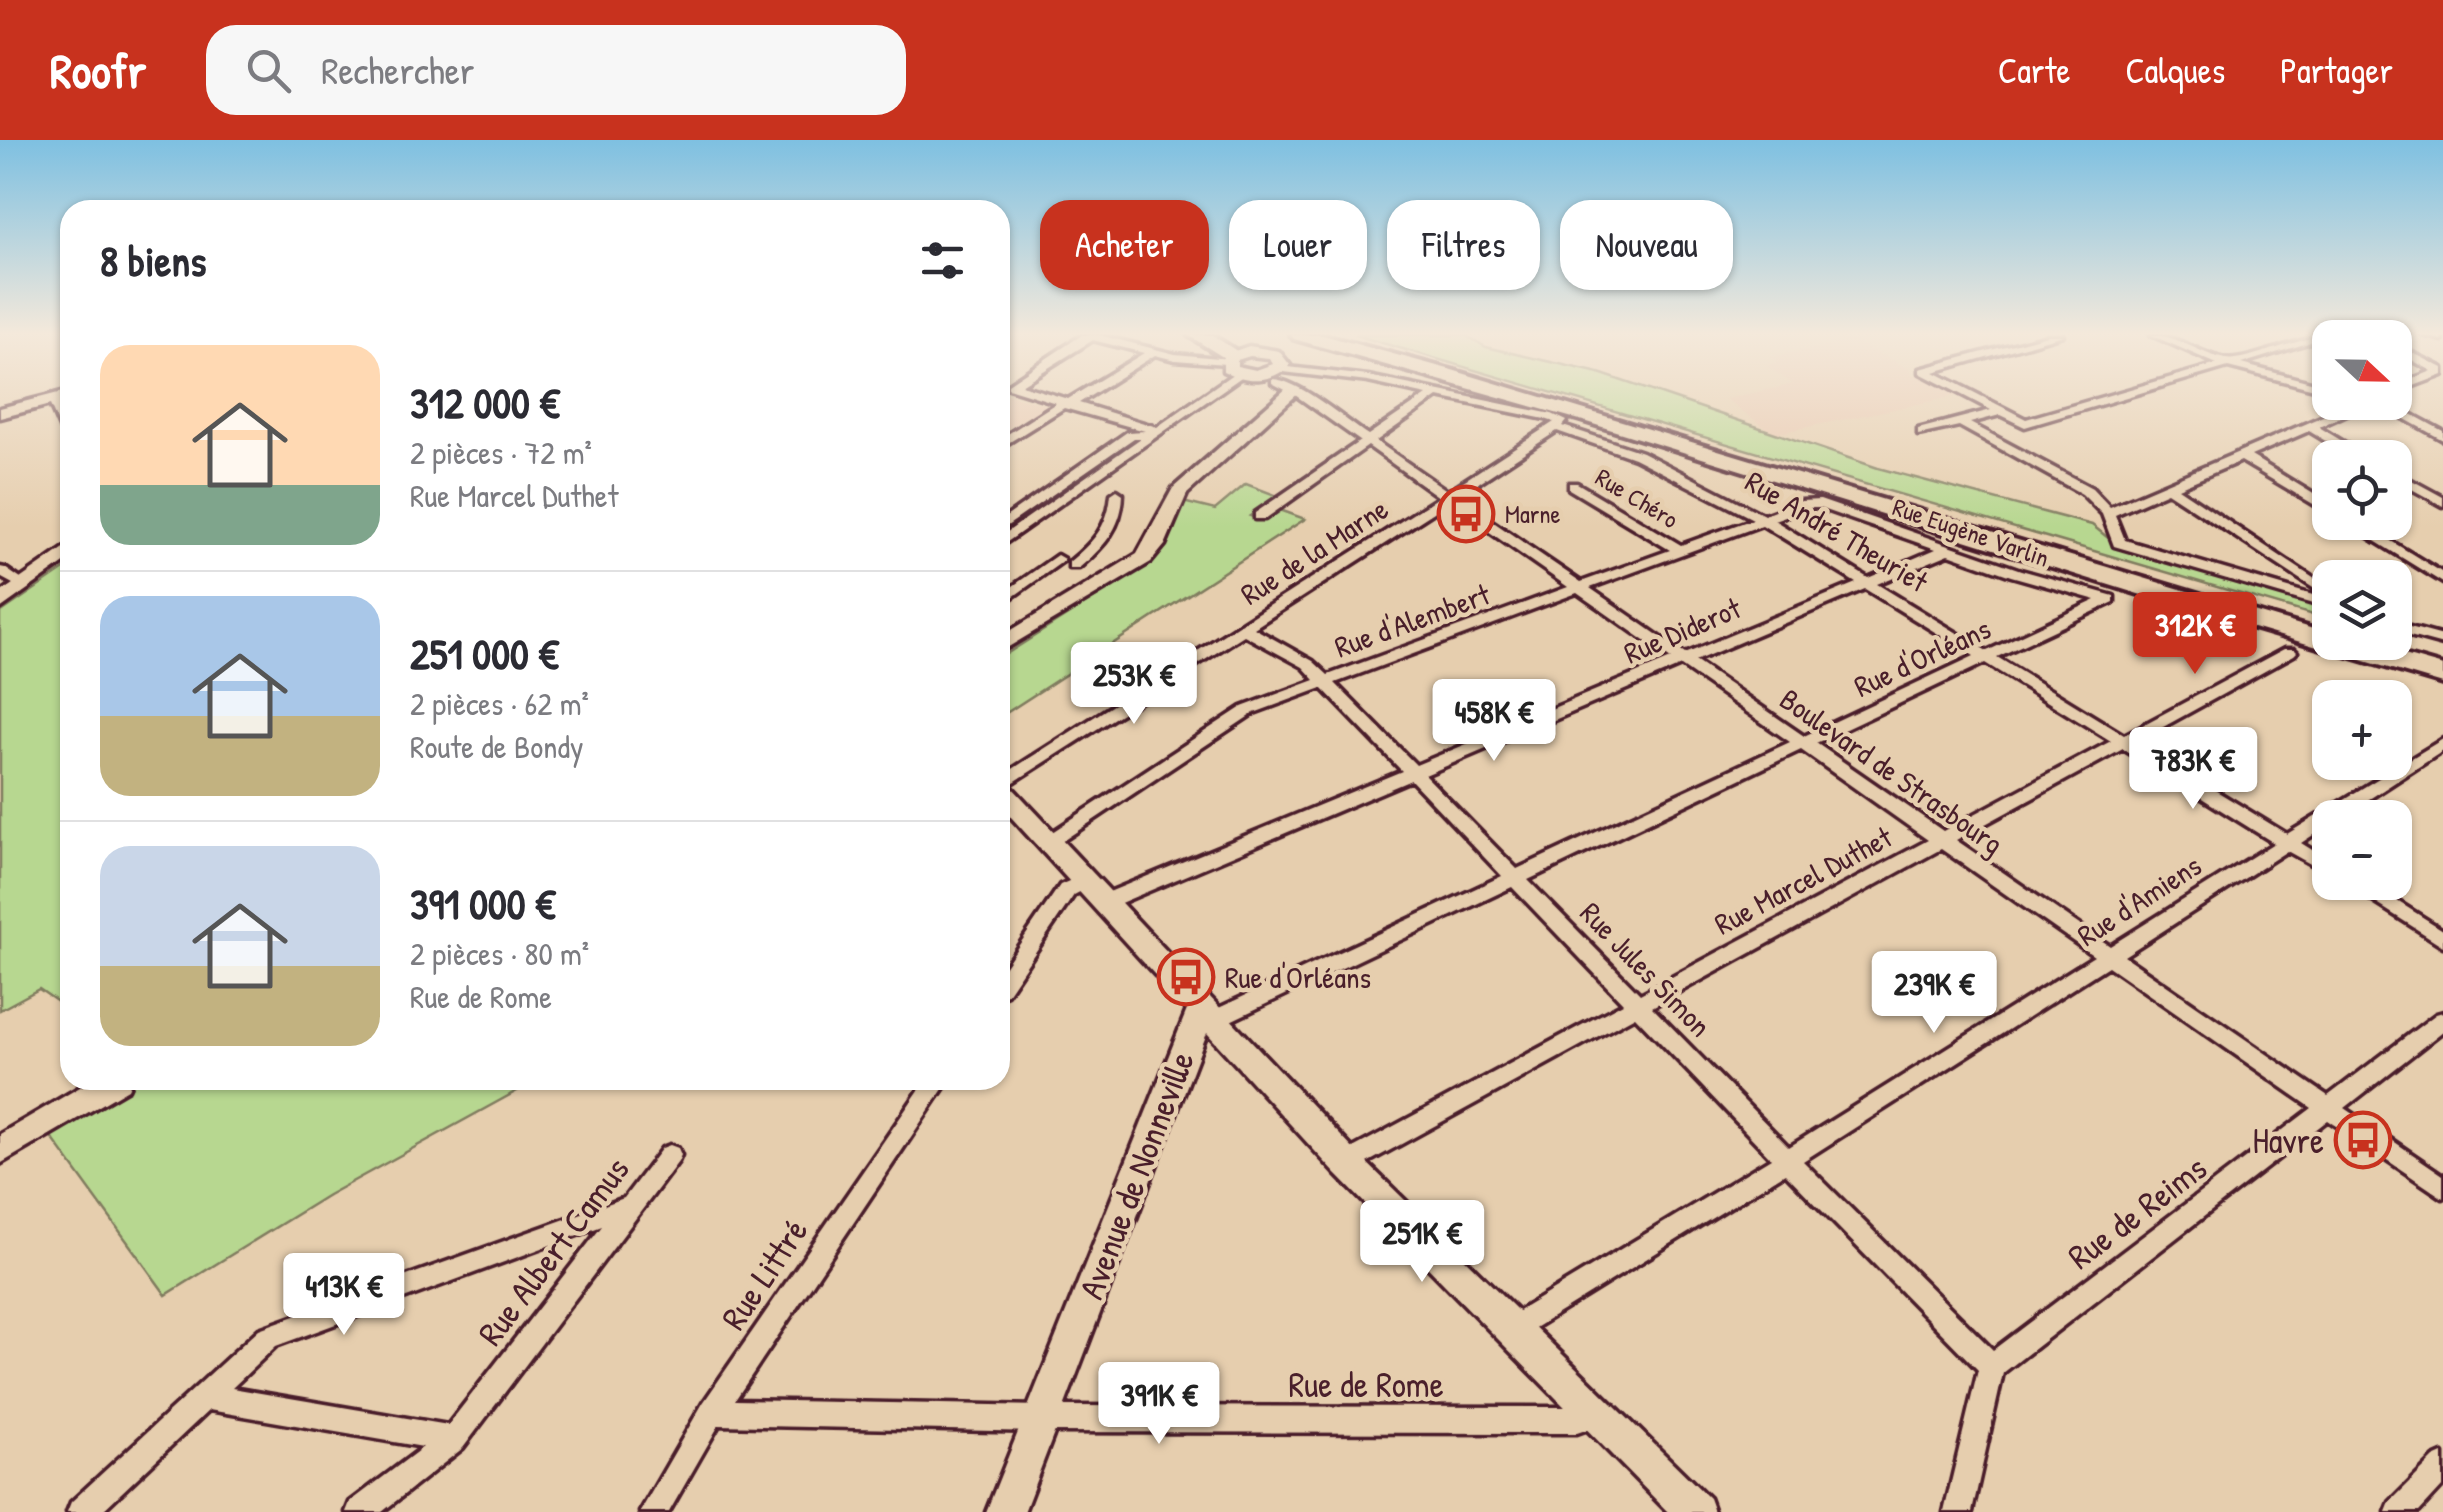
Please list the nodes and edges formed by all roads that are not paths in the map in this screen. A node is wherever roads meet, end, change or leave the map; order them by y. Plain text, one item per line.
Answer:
1 (56, 399) edge
2 (1048, 399) edge
3 (1075, 399) edge
4 (1194, 399) edge
5 (1292, 399) edge
6 (1295, 399) edge
7 (1428, 399) edge
8 (1470, 399) edge
9 (1537, 399) edge
10 (1548, 399) edge
11 (1974, 399) edge
12 (2107, 399) edge
13 (1065, 405) junction
14 (1998, 412) junction
15 (0, 415) edge
16 (2326, 420) edge
17 (2412, 420) edge
18 (1960, 422) junction
19 (1556, 427) junction
20 (2310, 427) junction
21 (1922, 432) dead end
22 (1157, 433) junction
23 (2443, 436) edge
24 (1010, 438) edge
25 (2333, 440) edge
26 (1368, 441) junction
27 (2240, 456) junction
28 (2412, 485) edge
29 (1573, 486) dead end
30 (2168, 487) junction
31 (1117, 494) dead end
32 (1447, 496) junction
33 (2312, 499) edge
34 (2443, 502) edge
35 (1820, 504) joint
36 (1260, 516) dead end
37 (2110, 517) junction
38 (1010, 520) edge
39 (1762, 520) junction
40 (1010, 537) edge
41 (2379, 540) edge
42 (1678, 549) junction
43 (1949, 549) junction
44 (60, 558) edge
45 (1057, 559) dead end
46 (1074, 565) dead end
47 (0, 571) edge
48 (2443, 579) edge
49 (1866, 582) junction
50 (2312, 583) edge
51 (1578, 587) junction
52 (1010, 594) edge
53 (10, 595) edge
54 (2312, 596) edge
55 (2109, 600) joint
56 (2312, 624) edge
57 (1244, 630) junction
58 (2412, 632) edge
59 (1010, 640) edge
60 (2443, 641) edge
61 (2412, 651) edge
62 (2289, 652) dead end
63 (1985, 657) junction
64 (1682, 660) junction
65 (2443, 660) edge
66 (2443, 674) edge
67 (1326, 681) junction
68 (1803, 742) junction
69 (2124, 743) junction
70 (2443, 744) edge
71 (1411, 774) junction
72 (1010, 781) edge
73 (1010, 798) edge
74 (1942, 840) junction
75 (1050, 842) junction
76 (2286, 842) junction
77 (2312, 858) edge
78 (1518, 878) junction
79 (1085, 881) junction
80 (2381, 900) edge
81 (1104, 902) junction
82 (2443, 939) edge
83 (2108, 955) junction
84 (1010, 974) edge
85 (1637, 1003) junction
86 (1209, 1013) junction
87 (2443, 1020) edge
88 (79, 1090) edge
89 (101, 1090) edge
90 (931, 1090) edge
91 (2330, 1109) junction
92 (0, 1137) edge
93 (0, 1150) edge
94 (670, 1155) dead end
95 (1787, 1160) junction
96 (1346, 1163) junction
97 (2443, 1188) edge
98 (632, 1205) junction
99 (1511, 1329) junction
100 (1992, 1366) junction
101 (204, 1396) junction
102 (712, 1412) junction
103 (1599, 1413) junction
104 (1041, 1419) junction
105 (454, 1439) junction
106 (2443, 1468) edge
107 (81, 1512) edge
108 (360, 1512) edge
109 (654, 1512) edge
110 (1005, 1512) edge
111 (1695, 1512) edge
112 (1958, 1512) edge
113 (2400, 1512) edge

1 - 15 street
2 - 13 street
3 - 13 street
4 - 22 street
5 - 59 street
6 - 26 street, Boulevard de Strasbourg
7 - 26 street
8 - 19 street
9 - 66 highway
10 - 56 highway
11 - 14 street
12 - 14 street
13 - 22 street
13 - 24 street
14 - 18 street
16 - 20 street
17 - 23 street
18 - 21 street
18 - 37 street
19 - 32 street, Rue de la Marne
19 - 39 street, Rue André Theuriet
20 - 25 street
20 - 27 street
22 - 38 street
22 - 40 street
26 - 32 street, Boulevard de Strasbourg
26 - 36 street
27 - 30 street
27 - 33 street
28 - 34 street
29 - 42 street, Rue Chéro
30 - 37 street
30 - 50 street
31 - 46 street
32 - 51 street, Boulevard de Strasbourg
32 - 57 street, Rue de la Marne
35 - 39 street, Rue d'Alembert
35 - 43 street, Rue Eugène Varlin
37 - 54 street
39 - 42 street, Rue d'Alembert
39 - 49 street, Rue André Theuriet
41 - 48 street
42 - 51 street, Rue d'Alembert
43 - 49 street, Rue Diderot
43 - 55 street, Rue Eugène Varlin
44 - 53 street
45 - 52 street
47 - 53 street
49 - 63 street, Rue André Theuriet
49 - 64 street, Rue Diderot
51 - 64 street, Boulevard de Strasbourg
51 - 67 street, Rue d'Alembert
55 - 63 street, Rue d'Orléans
57 - 67 street, Rue Jules Simon
57 - 72 street, Rue de la Marne
58 - 60 street
61 - 65 highway
62 - 69 street, Rue Marcel Duthet
63 - 68 street, Rue d'Orléans
63 - 69 street, Rue André Theuriet
64 - 68 street, Boulevard de Strasbourg
64 - 71 street, Rue Diderot
67 - 71 street, Rue Jules Simon
67 - 75 street, Rue d'Alembert
68 - 74 street, Boulevard de Strasbourg
68 - 78 street, Rue d'Orléans
69 - 74 street, Rue Marcel Duthet
69 - 76 street, Rue André Theuriet
70 - 76 street, Rue d'Amiens
71 - 78 street, Rue Jules Simon
71 - 81 street, Rue Diderot
73 - 75 street
74 - 83 street, Boulevard de Strasbourg
74 - 85 street, Rue Marcel Duthet
75 - 79 street
76 - 77 street, Rue André Theuriet
76 - 83 street, Rue d'Amiens
78 - 85 street, Rue Jules Simon
78 - 86 street, Rue d'Orléans
79 - 81 street
79 - 84 street
80 - 82 street
81 - 86 street
83 - 91 street, Boulevard de Strasbourg
83 - 95 street, Rue d'Amiens
85 - 95 street, Rue Jules Simon
85 - 96 street, Rue Marcel Duthet
86 - 96 street
86 - 104 street, Avenue de Nonneville
87 - 91 street, Rue de Reims
88 - 92 street
89 - 93 street
90 - 102 street, Rue Littré
91 - 97 street, Boulevard de Strasbourg
91 - 100 street, Rue de Reims
94 - 98 street, Rue Albert Camus
95 - 99 street, Rue d'Amiens
95 - 100 street, Rue Jules Simon
96 - 99 street
98 - 101 street
98 - 105 street, Rue Albert Camus
99 - 103 street
100 - 112 street
101 - 105 street
101 - 107 street
102 - 104 street, Rue de Rome
102 - 109 street, Rue Littré
103 - 104 street, Rue de Rome
103 - 111 street
104 - 110 street, Avenue de Nonneville
105 - 108 street, Rue Albert Camus
106 - 113 street

